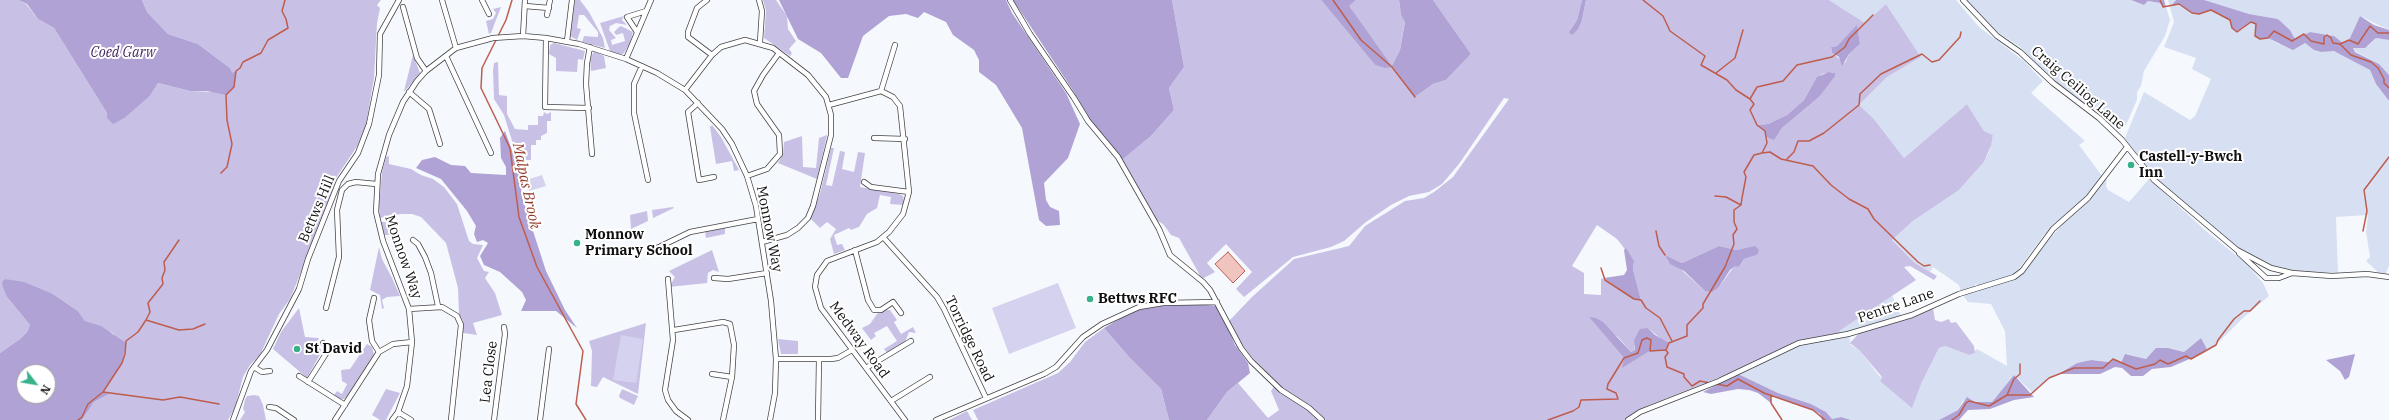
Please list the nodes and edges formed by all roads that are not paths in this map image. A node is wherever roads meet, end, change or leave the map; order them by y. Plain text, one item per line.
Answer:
1 (399, 0) edge
2 (442, 0) edge
3 (482, 0) edge
4 (525, 0) edge
5 (550, 0) edge
6 (572, 0) edge
7 (651, 0) edge
8 (708, 0) edge
9 (759, 0) edge
10 (1010, 0) edge
11 (1963, 0) edge
12 (525, 6) junction
13 (404, 7) dead end
14 (549, 8) junction
15 (646, 11) junction
16 (489, 14) dead end
17 (548, 14) dead end
18 (637, 32) junction
19 (523, 36) junction
20 (546, 38) junction
21 (567, 41) junction
22 (760, 42) junction
23 (895, 45) dead end
24 (590, 47) junction
25 (456, 48) junction
26 (779, 53) junction
27 (712, 55) junction
28 (446, 56) junction
29 (626, 59) junction
30 (642, 66) junction
31 (426, 71) junction
32 (685, 90) junction
33 (881, 91) junction
34 (409, 92) junction
35 (698, 103) junction
36 (829, 105) junction
37 (589, 108) junction
38 (874, 138) dead end
39 (905, 139) junction
40 (440, 144) dead end
41 (2127, 148) junction
42 (491, 153) dead end
43 (592, 154) dead end
44 (714, 176) dead end
45 (747, 176) junction
46 (648, 180) dead end
47 (864, 182) dead end
48 (376, 184) junction
49 (909, 192) junction
50 (758, 219) junction
51 (883, 237) junction
52 (413, 240) dead end
53 (762, 242) junction
54 (655, 249) dead end
55 (855, 250) junction
56 (2237, 250) junction
57 (767, 273) junction
58 (2292, 273) junction
59 (2389, 277) edge
60 (714, 278) dead end
61 (668, 279) dead end
62 (374, 298) dead end
63 (1216, 302) junction
64 (438, 306) junction
65 (326, 308) dead end
66 (409, 309) junction
67 (901, 313) dead end
68 (504, 327) dead end
69 (674, 330) junction
70 (911, 341) dead end
71 (412, 342) junction
72 (322, 343) dead end
73 (549, 349) dead end
74 (852, 350) junction
75 (379, 352) junction
76 (776, 359) junction
77 (818, 359) junction
78 (254, 367) junction
79 (866, 368) junction
80 (270, 371) dead end
81 (712, 374) dead end
82 (299, 376) dead end
83 (732, 377) junction
84 (930, 377) dead end
85 (308, 382) junction
86 (986, 398) junction
87 (891, 401) junction
88 (345, 405) junction
89 (270, 407) dead end
90 (398, 412) junction
91 (337, 419) edge
92 (233, 420) edge
93 (294, 420) edge
94 (392, 420) edge
95 (411, 420) edge
96 (451, 420) edge
97 (494, 420) edge
98 (540, 420) edge
99 (688, 420) edge
100 (723, 420) edge
101 (770, 420) edge
102 (818, 420) edge
103 (905, 420) edge
104 (936, 420) edge
105 (1322, 420) edge
106 (1628, 420) edge

1 - 78 street, Bettws Hill
2 - 25 street
3 - 16 street
4 - 12 street
5 - 14 street
6 - 21 street
7 - 15 street
8 - 27 street
9 - 22 street
10 - 63 street
11 - 41 street, Craig Ceiliog Lane
12 - 14 street
12 - 19 street
13 - 31 street
14 - 17 street
15 - 18 street
15 - 18 street
18 - 29 street
19 - 20 street, Monnow Way
19 - 25 street, Monnow Way
20 - 21 street, Monnow Way
20 - 37 street
21 - 24 street, Monnow Way
22 - 26 street
22 - 27 street
23 - 33 street
24 - 29 street, Monnow Way
24 - 37 street
25 - 28 street, Monnow Way
26 - 36 street
26 - 45 street
27 - 32 street
28 - 31 street, Monnow Way
28 - 42 street
29 - 30 street, Monnow Way
30 - 32 street, Monnow Way
30 - 46 street
31 - 34 street, Monnow Way
32 - 35 street, Monnow Way
33 - 36 street
33 - 39 street, Medway Road
34 - 40 street
34 - 48 street, Monnow Way
35 - 44 street
35 - 45 street, Monnow Way
36 - 53 street
37 - 43 street
38 - 39 street
39 - 49 street, Medway Road
41 - 56 street, Craig Ceiliog Lane
41 - 106 street, Pentre Lane
45 - 50 street, Monnow Way
47 - 49 street
48 - 65 street
48 - 66 street, Monnow Way
49 - 51 street, Medway Road
50 - 53 street, Monnow Way
50 - 54 street
51 - 55 street, Medway Road
51 - 86 street, Torridge Road
52 - 64 street
53 - 57 street, Monnow Way
55 - 67 street
55 - 74 street, Medway Road
56 - 58 street, Craig Ceiliog Lane
56 - 58 street
57 - 60 street
57 - 76 street, Monnow Way
58 - 59 street, Craig Ceiliog Lane
61 - 69 street
62 - 75 street
63 - 86 street
63 - 105 street
64 - 66 street
64 - 96 street
66 - 71 street, Monnow Way
68 - 97 street, Lea Close
69 - 83 street
69 - 99 street
70 - 79 street
71 - 75 street
71 - 90 street, Monnow Way
72 - 85 street
73 - 98 street
74 - 77 street
74 - 79 street, Medway Road
75 - 88 street
76 - 77 street
76 - 101 street, Monnow Way
77 - 102 street
78 - 80 street
78 - 92 street, Bettws Hill
79 - 87 street, Medway Road
81 - 83 street
82 - 85 street
83 - 100 street
84 - 87 street
85 - 88 street
86 - 104 street
87 - 103 street, Medway Road
88 - 91 street
89 - 93 street
90 - 94 street, Monnow Way
90 - 95 street

